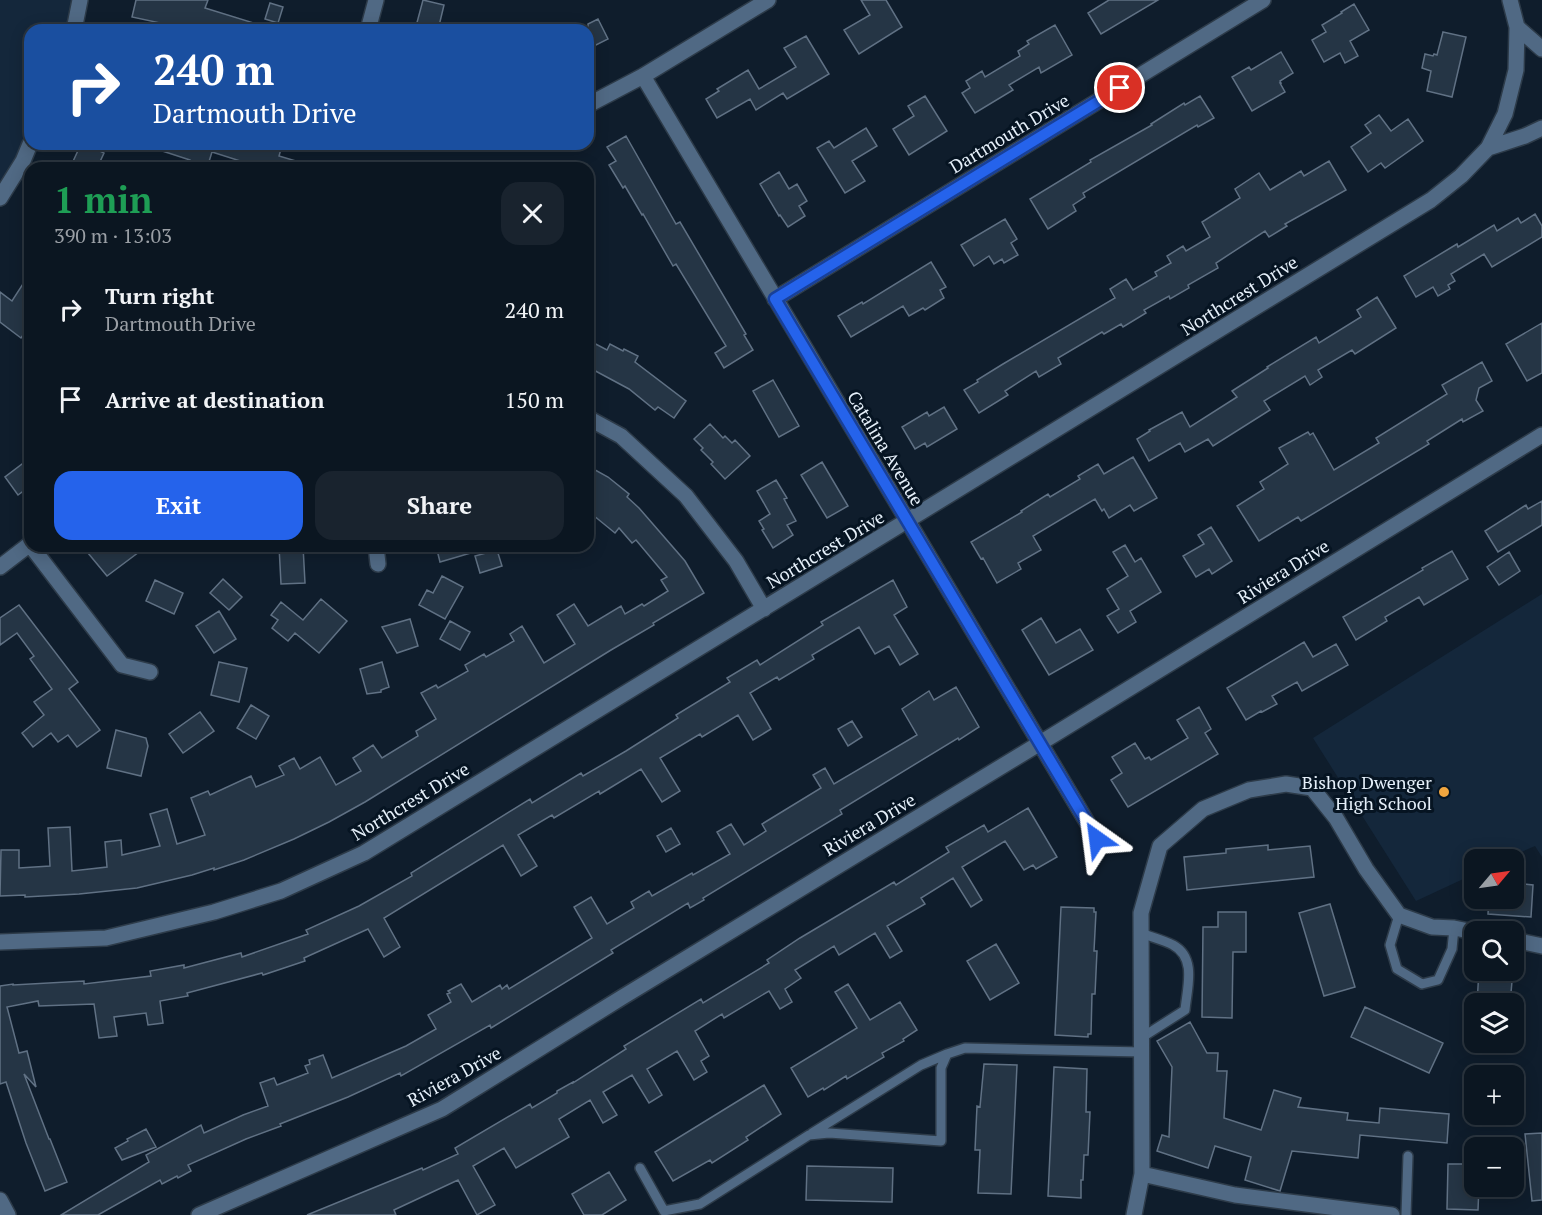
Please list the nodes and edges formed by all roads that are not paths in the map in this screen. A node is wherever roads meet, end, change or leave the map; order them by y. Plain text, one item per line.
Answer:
1 (80, 0) edge
2 (376, 0) edge
3 (768, 0) edge
4 (1263, 0) edge
5 (1510, 0) edge
6 (75, 24) edge
7 (370, 24) edge
8 (1517, 27) junction
9 (1542, 49) edge
10 (643, 76) junction
11 (594, 102) edge
12 (1542, 128) edge
13 (1488, 148) junction
14 (28, 150) edge
15 (0, 198) edge
16 (775, 299) junction
17 (594, 421) edge
18 (1542, 435) edge
19 (908, 521) junction
20 (24, 549) edge
21 (35, 552) edge
22 (377, 552) edge
23 (378, 564) dead end
24 (0, 567) edge
25 (764, 609) junction
26 (150, 672) dead end
27 (1040, 743) junction
28 (1097, 839) dead end
29 (1399, 915) junction
30 (1454, 928) junction
31 (1464, 930) edge
32 (1141, 933) junction
33 (0, 942) edge
34 (1524, 942) edge
35 (1542, 946) edge
36 (1141, 1045) junction
37 (946, 1054) junction
38 (809, 1135) junction
39 (1408, 1156) dead end
40 (640, 1168) dead end
41 (1142, 1174) junction
42 (0, 1200) edge
43 (8, 1215) edge
44 (200, 1215) edge
45 (1134, 1215) edge
46 (1392, 1215) edge
47 (1406, 1215) edge

1 - 6 street
2 - 7 street
3 - 10 street
4 - 16 street, Dartmouth Drive
5 - 8 street, Northcrest Drive
8 - 9 street
8 - 13 street, Northcrest Drive
10 - 11 street
10 - 16 street, Catalina Avenue
12 - 13 street
13 - 19 street, Northcrest Drive
14 - 15 street
16 - 19 street, Catalina Avenue
17 - 25 street
18 - 27 street, Riviera Drive
19 - 25 street, Northcrest Drive
19 - 27 street, Catalina Avenue
20 - 24 street
21 - 26 street
22 - 23 street
25 - 33 street, Northcrest Drive
27 - 28 street, Catalina Avenue
27 - 44 street, Riviera Drive
29 - 30 street
29 - 30 lane
29 - 32 street
30 - 31 street
32 - 36 street
32 - 36 lane
34 - 35 street
36 - 37 lane
36 - 41 street
37 - 38 lane
37 - 38 lane
38 - 40 lane
39 - 47 lane
41 - 45 street
41 - 46 street
42 - 43 street

